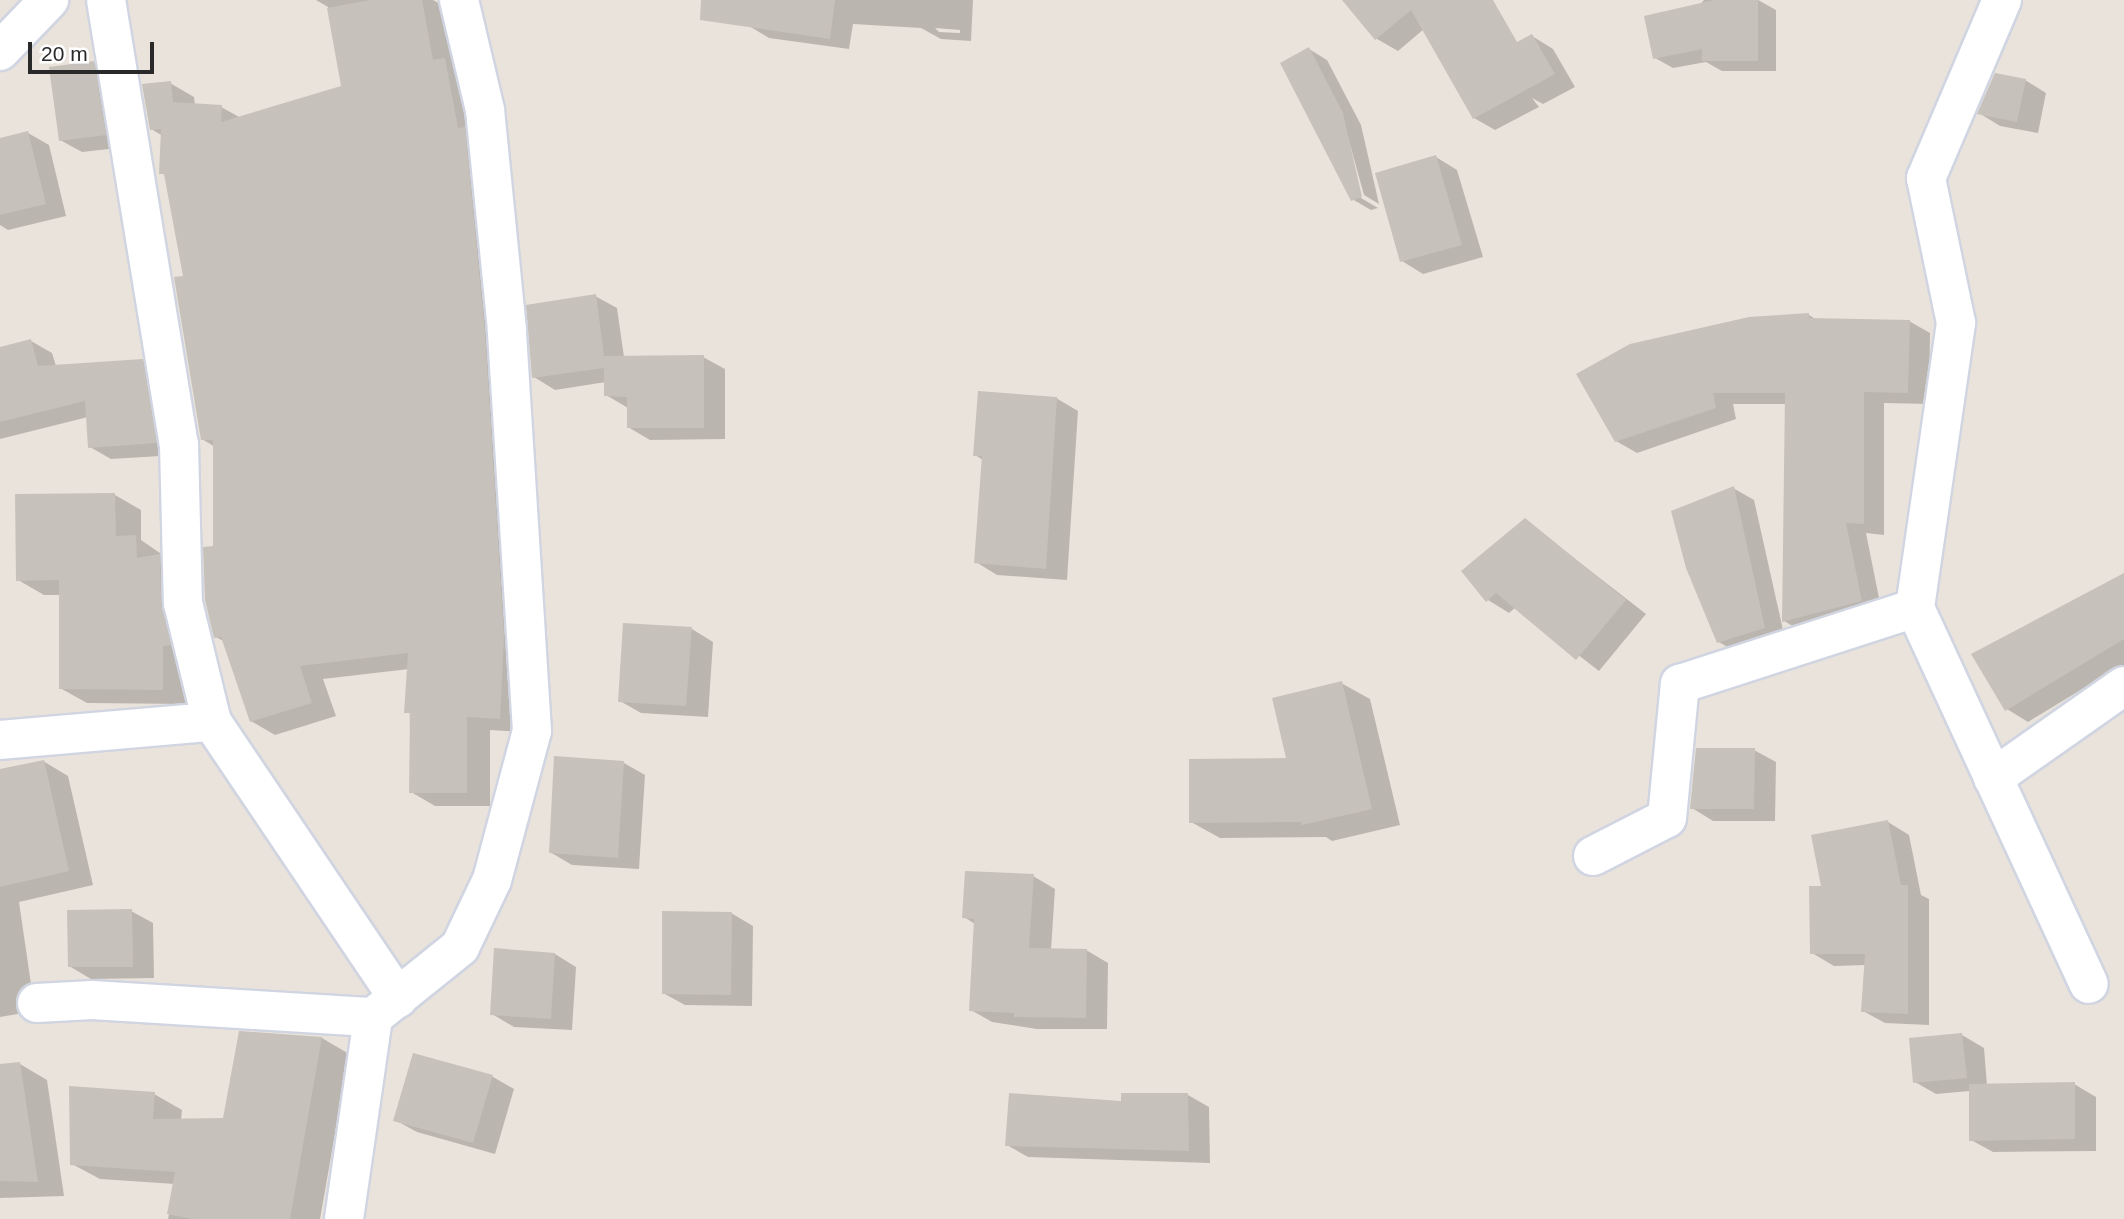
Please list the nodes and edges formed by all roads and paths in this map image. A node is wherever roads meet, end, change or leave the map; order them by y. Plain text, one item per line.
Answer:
1 (49, 0) edge
2 (106, 0) edge
3 (459, 0) edge
4 (2001, 0) edge
5 (0, 51) edge
6 (1914, 608) junction
7 (2124, 686) edge
8 (212, 722) junction
9 (0, 740) edge
10 (1993, 778) junction
11 (1593, 856) dead end
12 (2089, 984) dead end
13 (37, 1003) dead end
14 (386, 1008) junction
15 (344, 1219) edge

1 - 5 street
2 - 8 street
3 - 14 street
4 - 6 street
6 - 10 street
6 - 11 street
7 - 10 street
8 - 9 street
8 - 14 street
10 - 12 street
13 - 14 street
14 - 15 street

